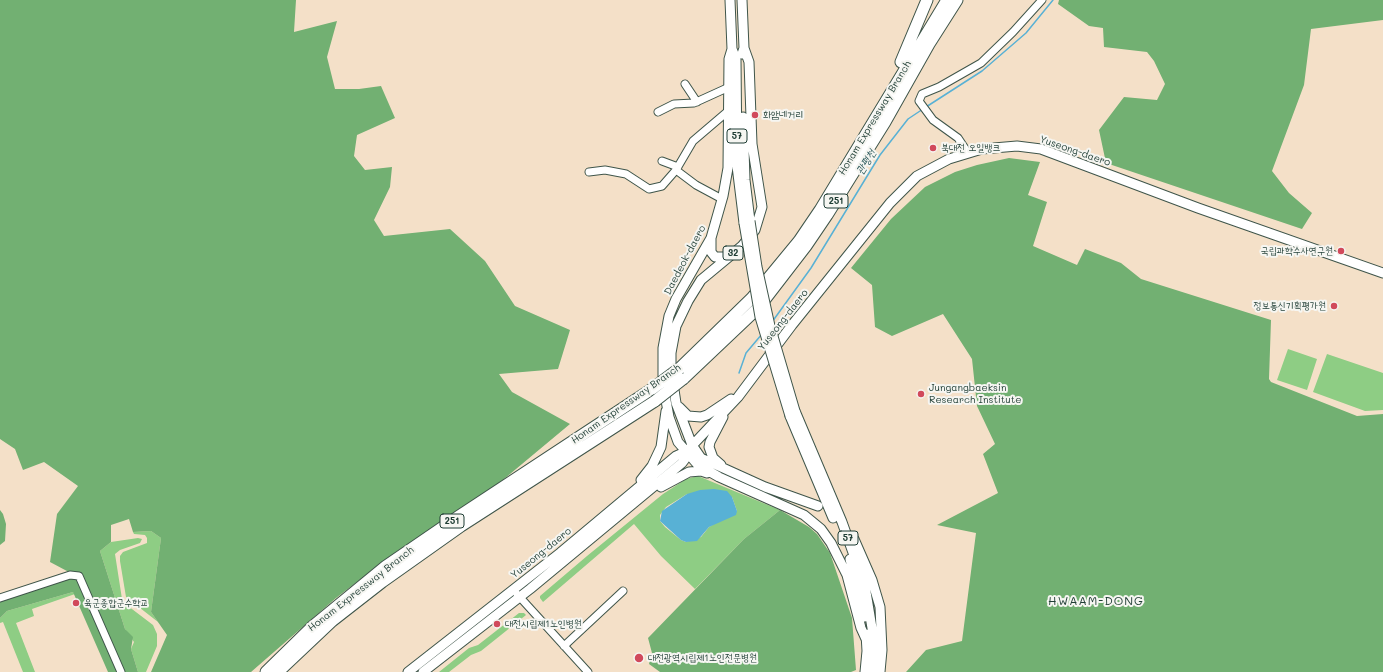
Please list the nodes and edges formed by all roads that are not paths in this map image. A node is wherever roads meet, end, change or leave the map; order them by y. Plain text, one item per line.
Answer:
1 (730, 0) edge
2 (742, 0) edge
3 (927, 0) edge
4 (947, 0) edge
5 (957, 0) edge
6 (1042, 0) edge
7 (744, 48) junction
8 (732, 49) junction
9 (685, 84) dead end
10 (728, 88) junction
11 (697, 102) junction
12 (658, 112) dead end
13 (727, 112) junction
14 (968, 153) junction
15 (662, 161) dead end
16 (677, 169) junction
17 (590, 172) dead end
18 (722, 199) junction
19 (820, 210) junction
20 (747, 222) junction
21 (711, 238) junction
22 (728, 257) junction
23 (1383, 273) edge
24 (742, 392) junction
25 (676, 402) junction
26 (666, 404) junction
27 (726, 410) junction
28 (680, 414) junction
29 (792, 414) junction
30 (689, 448) junction
31 (728, 471) junction
32 (719, 478) junction
33 (640, 498) junction
34 (623, 500) junction
35 (818, 506) dead end
36 (854, 539) dead end
37 (513, 589) junction
38 (623, 591) dead end
39 (519, 597) junction
40 (0, 598) edge
41 (866, 639) junction
42 (564, 646) junction
43 (121, 672) edge
44 (266, 672) edge
45 (278, 672) edge
46 (408, 672) edge
47 (423, 672) edge
48 (588, 672) edge
49 (865, 672) edge
50 (874, 672) edge
51 (880, 672) edge

1 - 8 main road, Daedeok-daero / 32
2 - 7 main road, 32
3 - 19 highway
4 - 19 highway, Honam Expressway Branch / 251
5 - 45 highway, Honam Expressway Branch / 251, bridge
6 - 14 street
7 - 20 main road, 57
7 - 22 main road, 32
8 - 10 main road, Daedeok-daero / 32
8 - 20 main road, Daedeok-daero / 57
9 - 11 street
10 - 11 street
10 - 13 main road, Daedeok-daero / 32
11 - 12 street
13 - 16 street
13 - 18 main road, Daedeok-daero / 32
14 - 23 main road, Yuseong-daero
14 - 24 main road, Yuseong-daero
15 - 16 street
16 - 17 street
16 - 18 street
18 - 21 main road, Daedeok-daero / 32
19 - 44 highway, Honam Expressway Branch / 251, bridge
20 - 29 main road, 57, bridge
21 - 22 main road
21 - 26 main road, Daedeok-daero / 32
22 - 25 main road, 32
24 - 25 main road
24 - 27 main road, Yuseong-daero
25 - 28 main road, 32
26 - 28 main road
26 - 30 main road, Daedeok-daero
26 - 34 main road, 32
27 - 30 main road, Yuseong-daero
27 - 31 main road
28 - 30 main road, 32
29 - 41 main road, 57
29 - 50 main road, 57
30 - 31 main road
30 - 32 main road
30 - 33 main road, Yuseong-daero
30 - 34 main road, Yuseong-daero / 32
31 - 35 main road
32 - 33 main road
32 - 41 main road
33 - 39 main road, Yuseong-daero
34 - 37 main road, Yuseong-daero / 32
36 - 51 main road
37 - 39 street
37 - 46 main road, Yuseong-daero / 32
38 - 42 street
39 - 42 street
39 - 47 main road, Yuseong-daero
40 - 43 street
41 - 49 main road, 57
42 - 48 street

